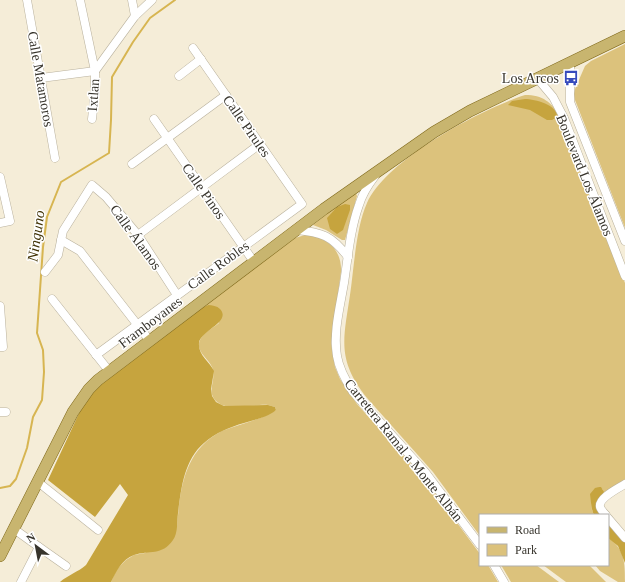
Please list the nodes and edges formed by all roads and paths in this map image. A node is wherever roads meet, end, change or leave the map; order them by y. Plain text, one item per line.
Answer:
1 (27, 0) edge
2 (80, 0) edge
3 (132, 0) edge
4 (152, 0) edge
5 (135, 16) junction
6 (625, 36) edge
7 (192, 48) dead end
8 (201, 59) junction
9 (570, 62) junction
10 (95, 71) junction
11 (179, 76) dead end
12 (41, 78) junction
13 (537, 78) junction
14 (226, 95) junction
15 (92, 119) dead end
16 (154, 119) dead end
17 (167, 138) junction
18 (260, 144) junction
19 (55, 158) dead end
20 (132, 164) dead end
21 (382, 168) junction
22 (0, 177) edge
23 (202, 188) junction
24 (302, 204) joint
25 (0, 223) edge
26 (296, 230) junction
27 (138, 235) junction
28 (61, 240) junction
29 (625, 241) edge
30 (243, 246) junction
31 (348, 257) junction
32 (254, 262) junction
33 (45, 272) dead end
34 (625, 276) edge
35 (177, 295) junction
36 (52, 299) dead end
37 (0, 306) edge
38 (137, 326) junction
39 (150, 341) junction
40 (1, 347) edge
41 (96, 355) junction
42 (109, 372) junction
43 (38, 482) junction
44 (625, 484) edge
45 (605, 514) edge
46 (609, 519) edge
47 (14, 529) junction
48 (98, 530) dead end
49 (625, 538) edge
50 (479, 544) edge
51 (39, 547) junction
52 (0, 556) edge
53 (66, 566) dead end
54 (495, 566) edge
55 (21, 582) edge
56 (504, 582) edge

1 - 12 street, Calle Matamoros
2 - 10 street, Ixtlan
3 - 5 street
4 - 5 street
5 - 10 street
6 - 9 main road, Framboyanes
7 - 8 street, Calle Pirules
8 - 11 street
8 - 14 street, Calle Pirules
9 - 13 main road, Framboyanes
9 - 29 street, Boulevard Los Álamos
10 - 12 street
10 - 15 street, Ixtlan
12 - 19 street, Calle Matamoros
13 - 21 main road, Framboyanes
13 - 34 street, Boulevard Los Álamos
14 - 17 street
14 - 18 street, Calle Pirules
16 - 17 street, Calle Pinos
17 - 20 street
17 - 23 street, Calle Pinos
18 - 23 street
18 - 24 street, Calle Pirules
21 - 26 main road, Framboyanes
21 - 31 street, Carretera Ramal a Monte Albán
22 - 25 street
23 - 27 street
23 - 30 street, Calle Pinos
24 - 30 street, Calle Robles
26 - 31 street
26 - 32 main road, Framboyanes
27 - 28 street, Calle Álamos
27 - 35 street, Calle Álamos
28 - 33 street
28 - 38 street
30 - 32 street, Calle Pinos
30 - 35 street, Calle Robles
31 - 50 street, Carretera Ramal a Monte Albán
32 - 39 main road, Framboyanes
35 - 38 street, Calle Robles
36 - 41 street
37 - 40 street
38 - 39 street
38 - 41 street, Calle Robles
39 - 42 main road, Framboyanes
41 - 42 street
42 - 43 main road, Framboyanes
43 - 47 main road, Framboyanes
43 - 48 street
44 - 45 street
46 - 49 street
47 - 51 street
47 - 52 main road, Framboyanes
51 - 53 street
51 - 55 street
54 - 56 street

